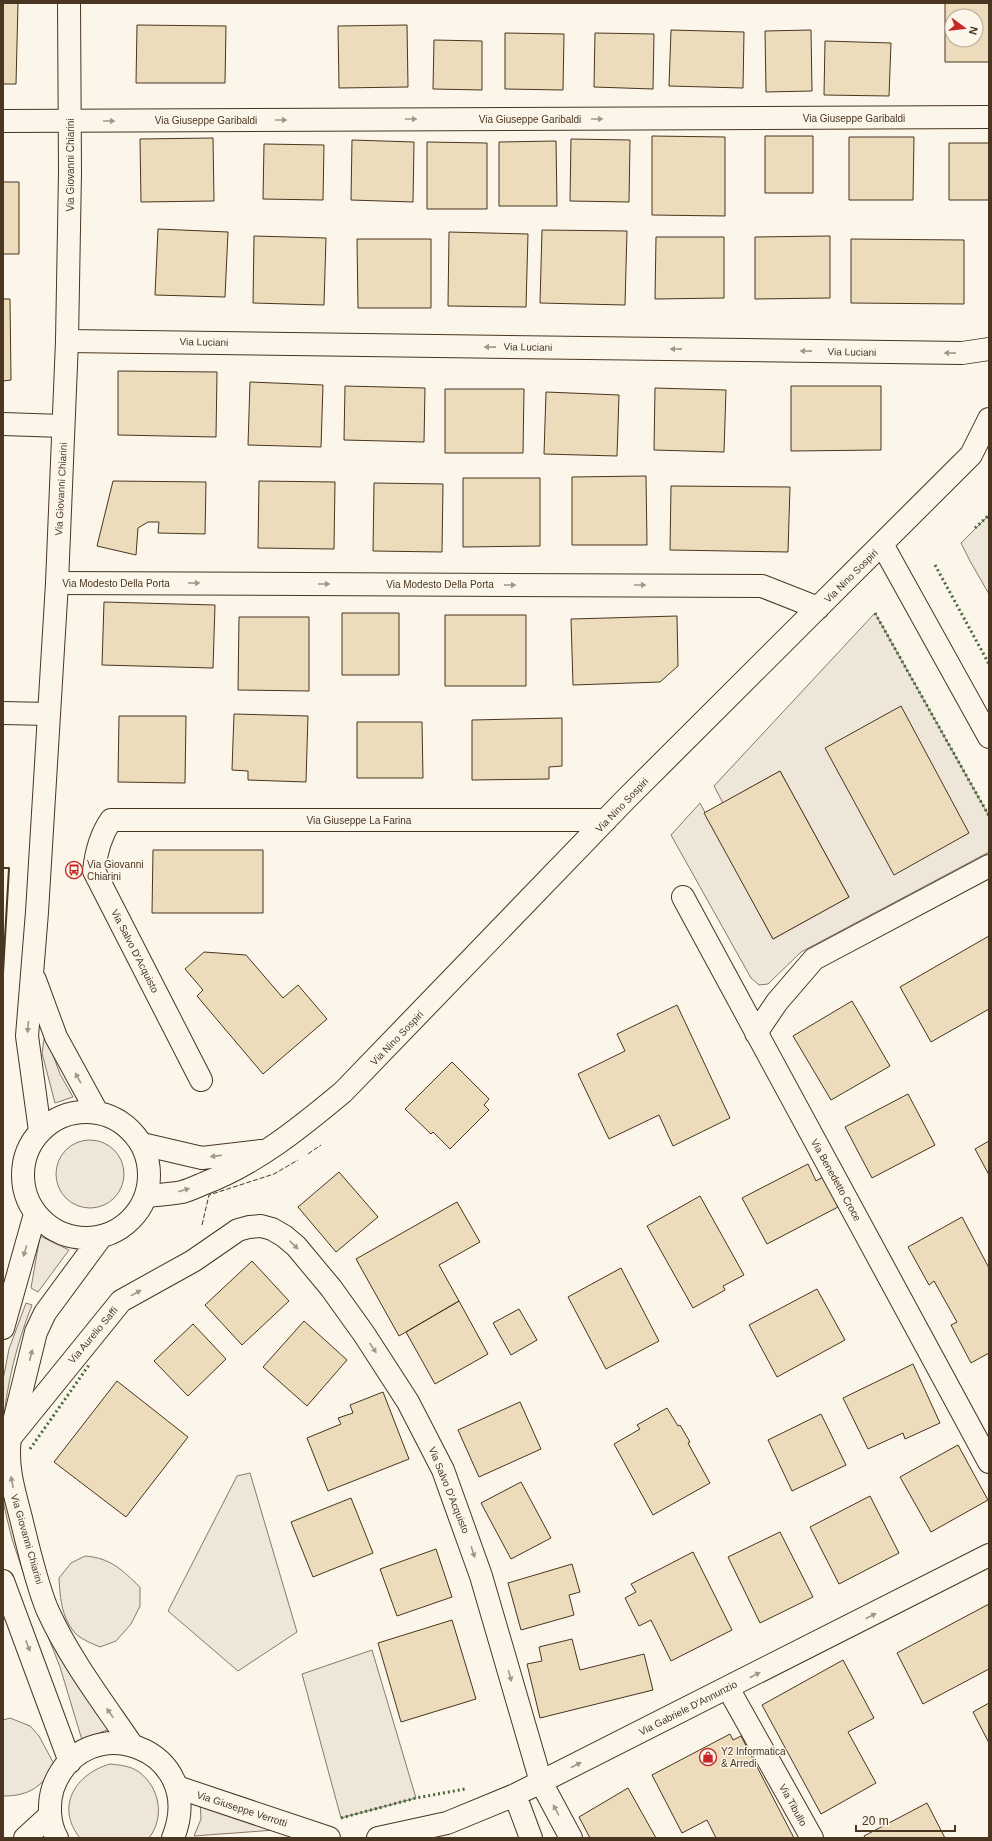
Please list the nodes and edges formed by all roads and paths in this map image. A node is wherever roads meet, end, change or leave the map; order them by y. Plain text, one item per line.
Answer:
1 (69, 3) edge
2 (989, 117) edge
3 (3, 121) edge
4 (70, 121) junction
5 (67, 340) junction
6 (989, 349) edge
7 (989, 419) edge
8 (3, 424) edge
9 (63, 426) junction
10 (980, 452) edge
11 (882, 544) junction
12 (57, 583) junction
13 (818, 608) junction
14 (3, 713) edge
15 (49, 714) junction
16 (989, 737) edge
17 (111, 820) joint
18 (606, 820) junction
19 (989, 866) edge
20 (683, 897) dead end
21 (33, 974) junction
22 (756, 1033) junction
23 (201, 1080) dead end
24 (97, 1112) junction
25 (40, 1131) junction
26 (142, 1144) junction
27 (269, 1150) junction
28 (146, 1196) junction
29 (35, 1214) junction
30 (261, 1226) joint
31 (101, 1236) junction
32 (3, 1328) edge
33 (10, 1438) junction
34 (989, 1462) edge
35 (989, 1555) edge
36 (3, 1581) edge
37 (728, 1688) junction
38 (132, 1745) junction
39 (70, 1762) junction
40 (541, 1782) junction
41 (177, 1787) junction
42 (515, 1795) junction
43 (50, 1815) junction
44 (25, 1838) edge
45 (57, 1838) edge
46 (173, 1838) edge
47 (329, 1838) edge
48 (378, 1838) edge
49 (531, 1838) edge
50 (571, 1838) edge
51 (812, 1838) edge

1 - 4 street, Via Giovanni Chiarini
4 -> 2 street, Via Giuseppe Garibaldi
3 - 4 street, Via Giuseppe Garibaldi
4 - 5 street, Via Giovanni Chiarini
6 -> 5 street, Via Luciani
5 - 9 street, Via Giovanni Chiarini
7 - 10 street, Via Nino Sospiri
8 - 9 street
9 - 12 street, Via Giovanni Chiarini
10 - 11 street, Via Nino Sospiri
11 - 13 street, Via Nino Sospiri
11 - 16 street
12 -> 13 street, Via Modesto Della Porta
12 - 15 street, Via Giovanni Chiarini
13 - 18 street, Via Nino Sospiri
14 - 15 street
15 - 21 street, Via Giovanni Chiarini
17 - 18 street, Via Giuseppe La Farina
17 - 23 street, Via Salvo D'Acquisto
18 - 27 street, Via Nino Sospiri
19 - 22 street
20 - 22 street, Via Benedetto Croce
24 -> 21 street, Via Giovanni Chiarini
21 -> 25 street, Via Giovanni Chiarini
22 - 34 street, Via Benedetto Croce
24 - 25 street
24 - 26 street
25 - 29 street
27 -> 26 street
26 - 28 street
28 -> 27 street, Via Nino Sospiri
28 - 31 street
29 - 31 street
29 -> 32 street
33 -> 30 street, Via Aurelio Saffi
30 -> 40 street, Via Salvo D'Acquisto
33 -> 31 street, Via Giovanni Chiarini
38 -> 33 street, Via Giovanni Chiarini
37 -> 35 street, Via Gabriele D'Annunzio
36 -> 39 street
40 -> 37 street, Via Gabriele D'Annunzio
37 - 51 street, Via Tibullo
38 - 39 street
38 - 41 street
39 - 43 street
40 - 42 street, Via Gabriele D'Annunzio
50 -> 40 street, Via Salvo D'Acquisto
41 - 46 street
41 - 47 street, Via Giuseppe Verrotti
42 - 48 street, Via Gabriele D'Annunzio
42 - 49 street
43 - 44 street
43 - 45 street

